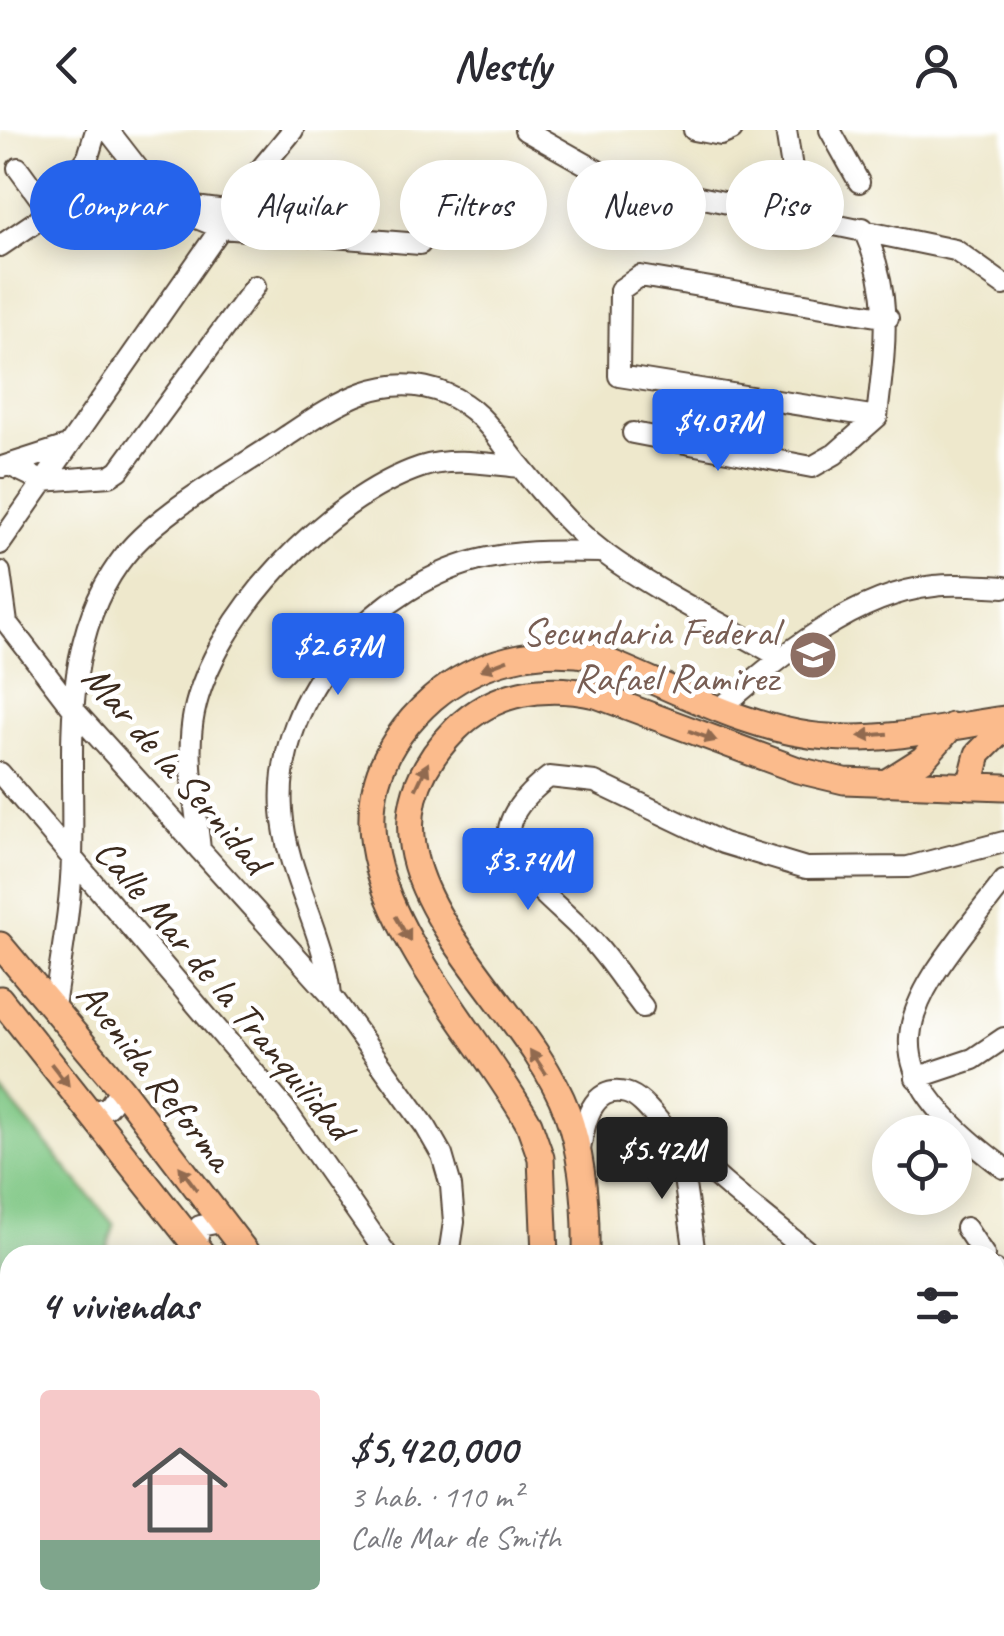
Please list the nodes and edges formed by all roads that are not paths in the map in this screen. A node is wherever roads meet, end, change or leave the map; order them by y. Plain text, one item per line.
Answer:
1 (96, 130) edge
2 (108, 130) edge
3 (293, 130) edge
4 (525, 130) edge
5 (694, 130) edge
6 (732, 130) edge
7 (786, 130) edge
8 (830, 130) edge
9 (553, 138) edge
10 (85, 160) edge
11 (131, 160) edge
12 (791, 160) edge
13 (18, 168) dead end
14 (858, 182) dead end
15 (30, 184) edge
16 (201, 209) edge
17 (201, 220) edge
18 (30, 223) edge
19 (221, 228) joint
20 (863, 228) junction
21 (2, 239) edge
22 (1004, 285) edge
23 (254, 286) dead end
24 (888, 318) junction
25 (878, 417) junction
26 (633, 433) dead end
27 (64, 447) junction
28 (4, 466) edge
29 (520, 466) junction
30 (42, 481) junction
31 (0, 544) edge
32 (603, 552) junction
33 (0, 572) edge
34 (1004, 587) edge
35 (780, 657) junction
36 (722, 708) junction
37 (73, 709) junction
38 (1004, 719) edge
39 (952, 726) junction
40 (1004, 728) edge
41 (0, 773) edge
42 (885, 783) junction
43 (970, 786) junction
44 (1004, 787) edge
45 (1004, 842) edge
46 (200, 850) junction
47 (72, 861) junction
48 (1004, 881) edge
49 (0, 945) edge
50 (331, 995) junction
51 (0, 998) edge
52 (54, 1007) junction
53 (643, 1007) dead end
54 (1004, 1038) edge
55 (916, 1078) junction
56 (121, 1089) junction
57 (90, 1114) junction
58 (679, 1143) junction
59 (578, 1157) junction
60 (1004, 1168) edge
61 (221, 1222) junction
62 (966, 1228) dead end
63 (195, 1245) edge
64 (200, 1245) edge
65 (240, 1245) edge
66 (379, 1245) edge
67 (451, 1245) edge
68 (545, 1245) edge
69 (585, 1245) edge
70 (694, 1245) edge
71 (793, 1245) edge
72 (977, 1245) edge

1 - 10 street
2 - 11 street
3 - 16 street
4 - 9 street
5 - 6 street
7 - 12 street
8 - 14 street
9 - 20 street
13 - 15 street
17 - 19 street
18 - 21 street
19 - 27 street
20 - 22 street
20 - 24 street
23 - 30 street
24 - 25 street
24 - 25 street
25 - 26 street
27 - 28 street
27 - 30 street
28 - 30 street
29 - 32 street
29 - 37 street
29 - 46 street
30 - 31 street
32 - 35 street
32 - 50 street
33 - 37 street, Mar de la Sernidad
34 - 35 street
35 - 36 street
39 -> 36 main road
36 -> 68 main road
37 - 46 street, Mar de la Sernidad
37 - 47 street
38 - 39 main road
39 - 42 main road
40 - 43 main road
41 - 47 street, Calle Mar de la Tranquilidad
42 - 43 main road
59 -> 42 main road
43 - 44 main road
45 - 53 street
46 - 50 street, Mar de la Sernidad
47 - 52 street
47 - 66 street, Calle Mar de la Tranquilidad
48 - 55 street
49 - 52 main road, Avenida Reforma
50 - 67 street
51 -> 57 main road, Avenida Reforma
52 - 56 main road, Avenida Reforma
54 - 55 street
55 - 60 street
56 - 57 street
61 -> 56 main road, Avenida Reforma
57 - 63 main road, Avenida Reforma
58 - 59 street
58 - 70 street
58 - 71 street
59 - 69 main road
61 - 64 street
61 - 65 main road, Avenida Reforma
62 - 72 street

